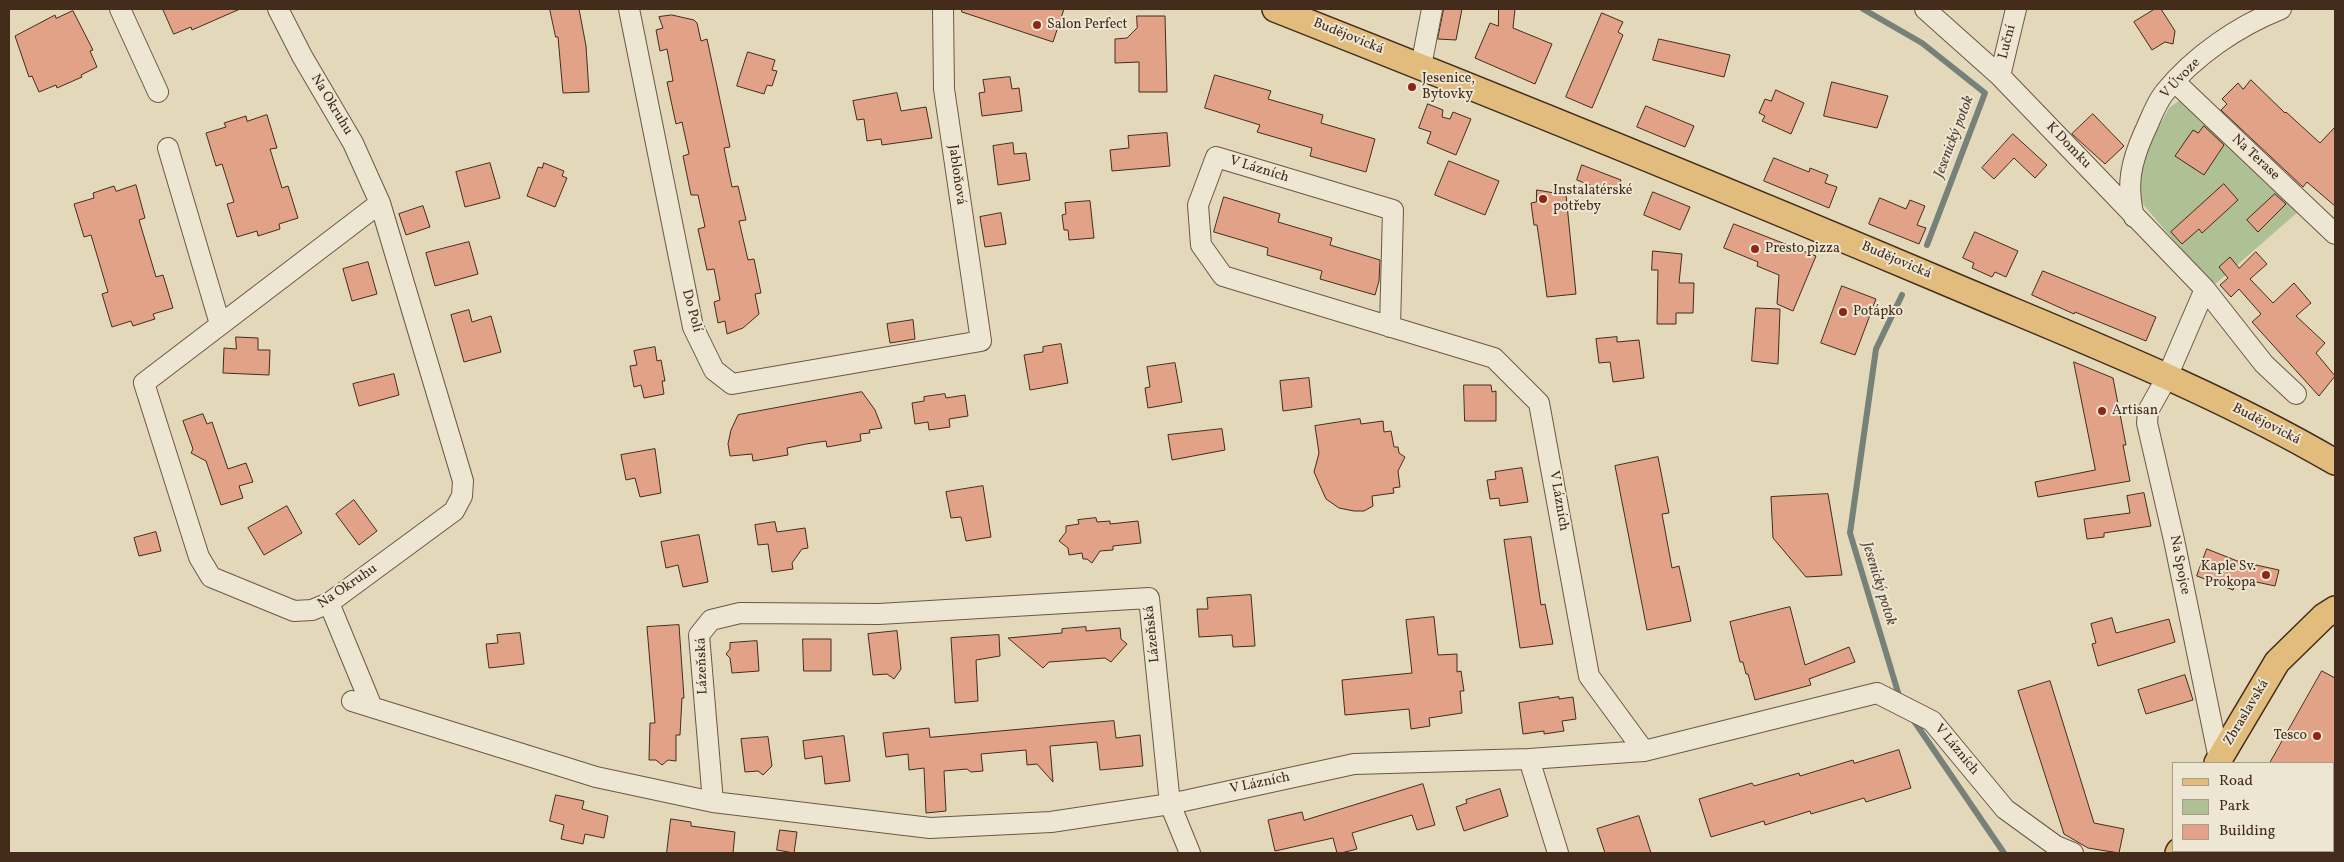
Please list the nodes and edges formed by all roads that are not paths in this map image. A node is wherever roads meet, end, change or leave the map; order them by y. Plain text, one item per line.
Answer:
1 (120, 9) edge
2 (278, 9) edge
3 (629, 9) edge
4 (944, 9) edge
5 (1275, 9) edge
6 (1432, 9) edge
7 (1925, 9) edge
8 (2016, 9) edge
9 (2282, 9) edge
10 (2260, 13) edge
11 (1421, 66) junction
12 (2000, 76) junction
13 (2174, 82) junction
14 (158, 92) dead end
15 (168, 148) dead end
16 (380, 202) junction
17 (2134, 218) junction
18 (2335, 234) edge
19 (2205, 289) junction
20 (220, 324) junction
21 (1390, 327) junction
22 (981, 341) joint
23 (2167, 376) junction
24 (2296, 394) dead end
25 (2335, 462) edge
26 (329, 603) junction
27 (2335, 609) edge
28 (352, 701) dead end
29 (372, 707) junction
30 (1644, 751) junction
31 (1528, 759) junction
32 (2218, 761) edge
33 (713, 802) junction
34 (1170, 804) junction
35 (1190, 853) edge
36 (1558, 853) edge
37 (2073, 853) edge

1 - 14 street
2 - 16 street, Na Okruhu
3 - 22 street, Do Polí
4 - 22 street, Jabloňová
5 - 11 main road, Budějovická
6 - 11 street
7 - 12 street, K Domku
8 - 12 street, Luční
9 - 10 street, V Úvoze
10 - 13 street, V Úvoze
11 - 23 main road, Budějovická
12 - 17 street, K Domku
13 - 17 street, V Úvoze
13 - 18 street, Na Terase
15 - 20 street
16 - 20 street, Na Okruhu
16 - 26 street, Na Okruhu
17 - 19 street, K Domku
19 - 23 street
19 - 24 street, K Domku
20 - 26 street, Na Okruhu
21 - 21 street, V Lázních
21 - 30 street, V Lázních
23 - 25 main road, Budějovická
23 - 32 street, Na Spojce
26 - 29 street
27 - 32 main road, Zbraslavská
28 - 29 street
29 - 33 street
30 - 31 street, V Lázních
30 - 37 street, V Lázních
31 - 34 street, V Lázních
31 - 36 street
33 - 34 street
33 - 34 street, Lázeňská
34 - 35 street

